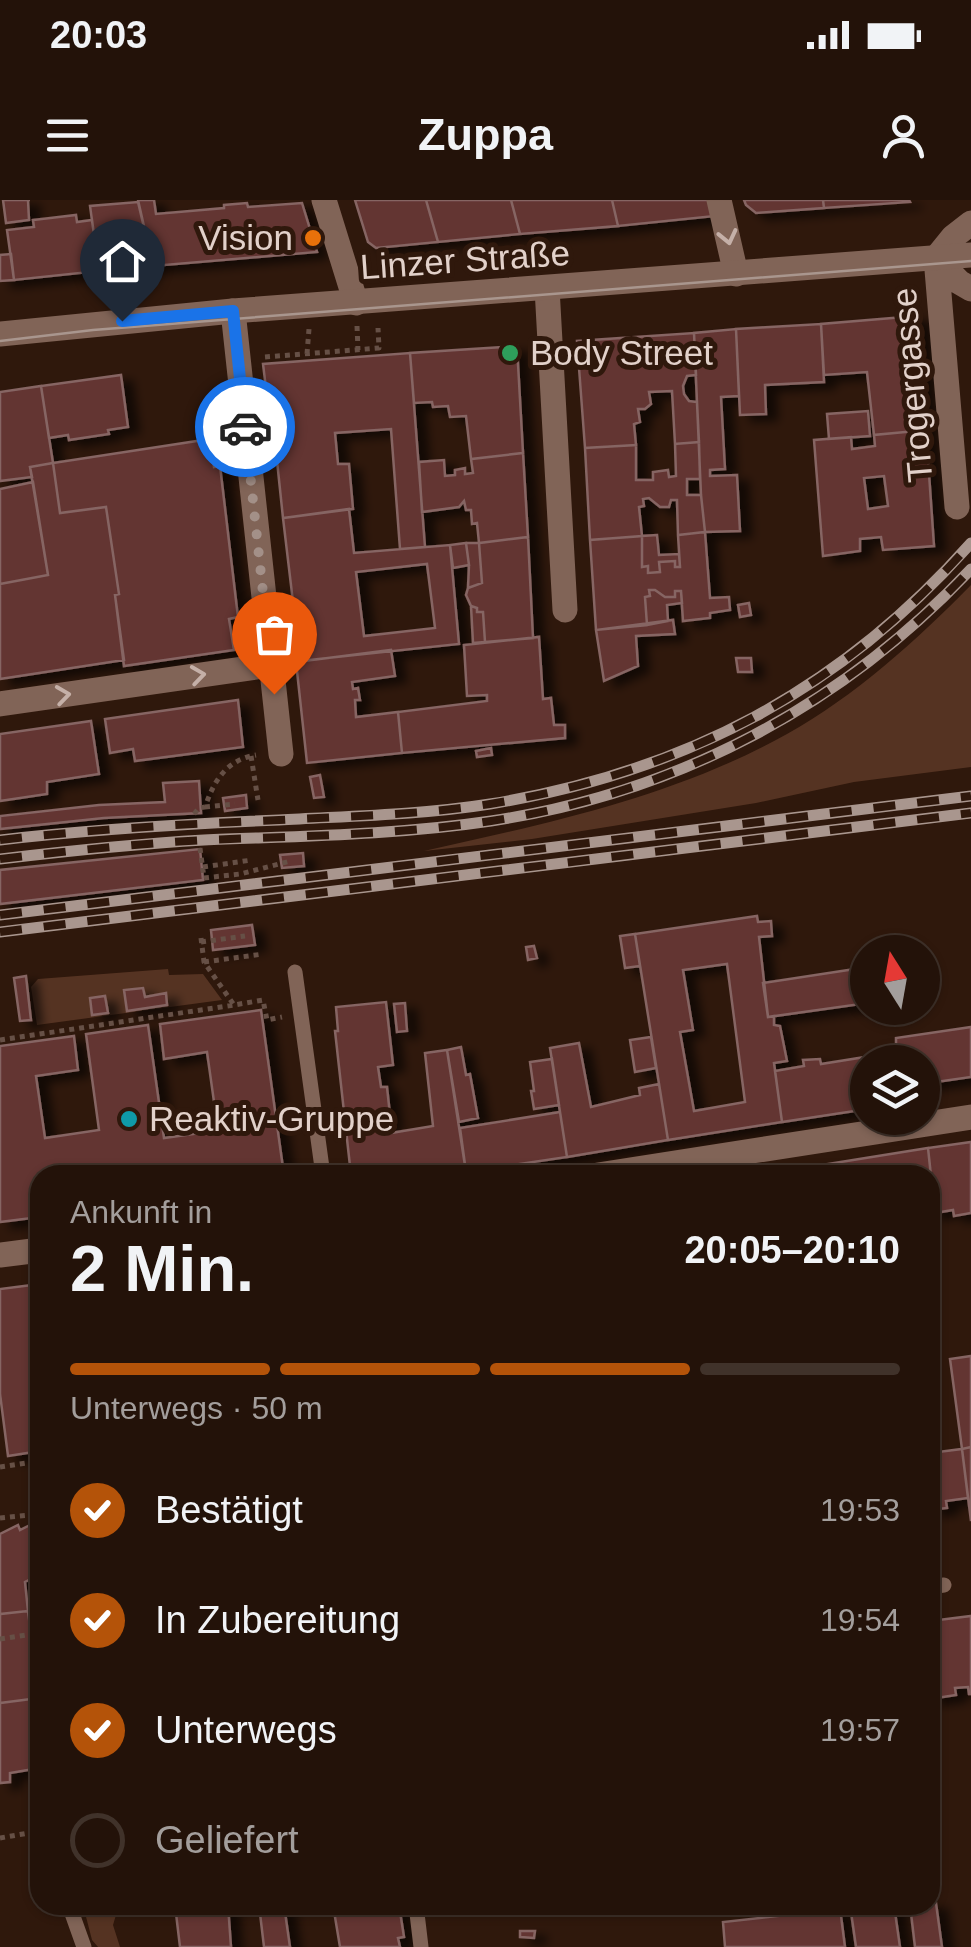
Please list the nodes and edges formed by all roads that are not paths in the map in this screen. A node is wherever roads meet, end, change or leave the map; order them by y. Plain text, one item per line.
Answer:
1 (324, 200) edge
2 (720, 200) edge
3 (971, 223) edge
4 (971, 255) edge
5 (936, 258) junction
6 (736, 274) junction
7 (547, 288) junction
8 (971, 289) edge
9 (356, 304) junction
10 (233, 311) junction
11 (0, 334) edge
12 (958, 507) dead end
13 (565, 610) dead end
14 (270, 665) junction
15 (0, 704) edge
16 (282, 754) dead end
17 (295, 972) dead end
18 (971, 1117) edge
19 (322, 1165) edge
20 (662, 1165) edge
21 (30, 1251) edge
22 (0, 1255) edge
23 (73, 1915) edge
24 (417, 1915) edge
25 (84, 1947) edge
26 (421, 1947) edge

1 - 9 street
2 -> 6 street
3 - 5 street
4 - 5 street, Linzer Straße
5 - 6 street, Linzer Straße
5 - 8 street
5 - 12 street, Trogergasse
6 - 7 street, Linzer Straße
7 - 9 street, Linzer Straße
7 - 13 street
9 - 10 street, Linzer Straße
10 - 11 street, Linzer Straße
10 - 14 street
15 -> 14 street
14 - 16 street
17 - 19 lane
18 - 20 street
21 - 22 street
23 - 25 lane
24 - 26 lane

